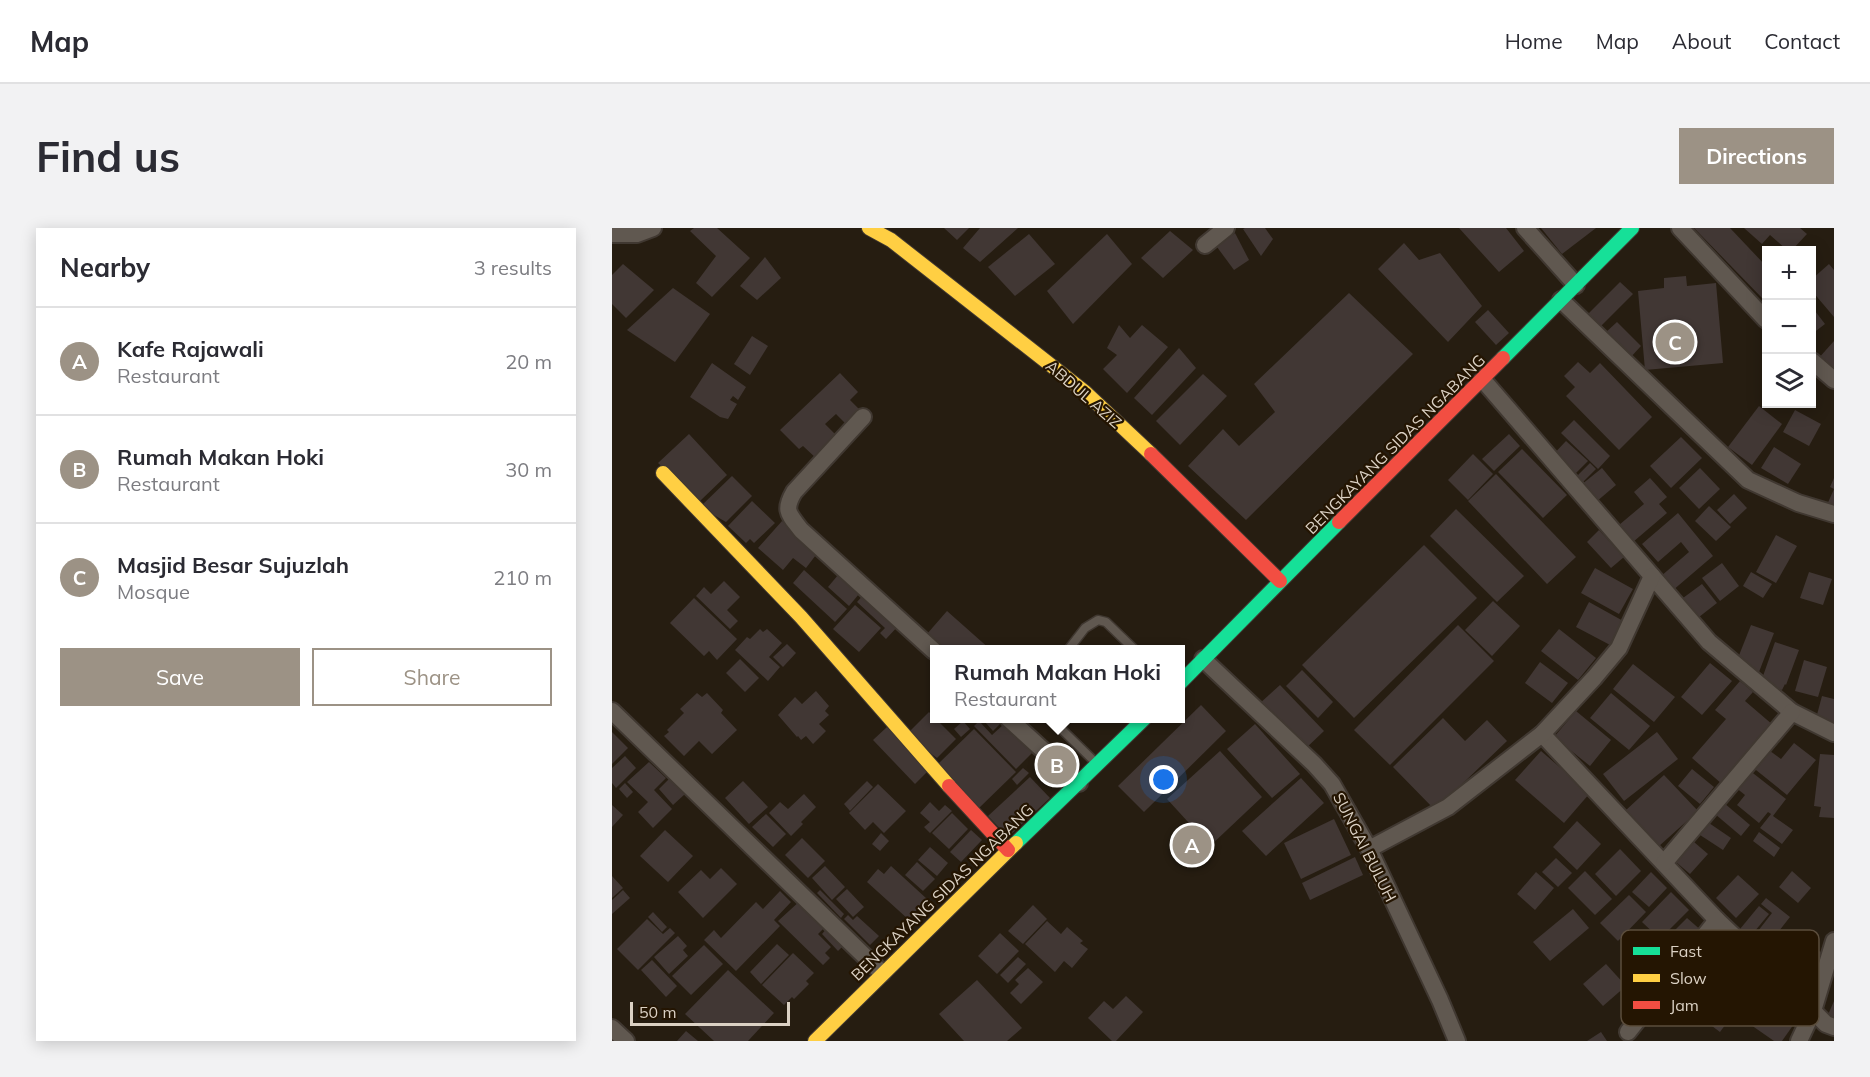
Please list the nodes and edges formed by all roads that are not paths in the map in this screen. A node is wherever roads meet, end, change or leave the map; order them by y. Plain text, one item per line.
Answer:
1 (653, 228) edge
2 (869, 228) edge
3 (1226, 228) edge
4 (1525, 228) edge
5 (1632, 228) edge
6 (1680, 228) edge
7 (612, 234) edge
8 (1205, 245) dead end
9 (1576, 285) junction
10 (1561, 300) junction
11 (1762, 315) edge
12 (1816, 364) edge
13 (1483, 380) junction
14 (1834, 380) edge
15 (863, 417) dead end
16 (663, 473) dead end
17 (1834, 514) edge
18 (1652, 576) junction
19 (1280, 581) junction
20 (1072, 645) edge
21 (1131, 645) edge
22 (930, 647) edge
23 (1203, 659) junction
24 (1185, 678) edge
25 (612, 711) edge
26 (1792, 712) junction
27 (1013, 723) edge
28 (1055, 723) edge
29 (1140, 723) edge
30 (1542, 734) junction
31 (1834, 734) edge
32 (1098, 765) junction
33 (1079, 783) junction
34 (1369, 849) junction
35 (1008, 850) junction
36 (1664, 863) junction
37 (1717, 920) junction
38 (1709, 930) edge
39 (1728, 930) edge
40 (1834, 941) edge
41 (882, 973) junction
42 (1819, 991) edge
43 (1819, 1017) edge
44 (1633, 1026) edge
45 (1806, 1026) edge
46 (1834, 1027) edge
47 (612, 1028) edge
48 (1628, 1032) dead end
49 (626, 1041) edge
50 (815, 1041) edge
51 (1456, 1041) edge
52 (1799, 1041) edge

1 - 7 street
2 - 19 main road, ABDUL AZIZ
3 - 8 street
4 - 9 street
5 - 9 main road, BENGKAYANG SIDAS NGABANG
6 - 11 street
9 - 10 main road, BENGKAYANG SIDAS NGABANG
10 - 13 main road, BENGKAYANG SIDAS NGABANG
10 - 17 street
12 - 14 street
13 - 18 street
13 - 19 main road, BENGKAYANG SIDAS NGABANG
15 - 22 street
16 - 35 main road
18 - 26 street
18 - 30 street
19 - 23 main road, BENGKAYANG SIDAS NGABANG
20 - 21 lane
23 - 24 main road, BENGKAYANG SIDAS NGABANG
23 - 34 street, SUNGAI BULUH
25 - 41 street
26 - 31 street
26 - 36 street
27 - 33 street
28 - 32 lane
29 - 32 main road, BENGKAYANG SIDAS NGABANG
30 - 34 street
30 - 36 street
32 - 33 main road, BENGKAYANG SIDAS NGABANG
33 - 35 main road, BENGKAYANG SIDAS NGABANG
34 - 51 street, SUNGAI BULUH
35 - 41 main road, BENGKAYANG SIDAS NGABANG
36 - 37 street
37 - 38 street
37 - 39 street
40 - 42 street
41 - 50 main road, BENGKAYANG SIDAS NGABANG
43 - 46 street
44 - 48 street
45 - 52 street
47 - 49 street

